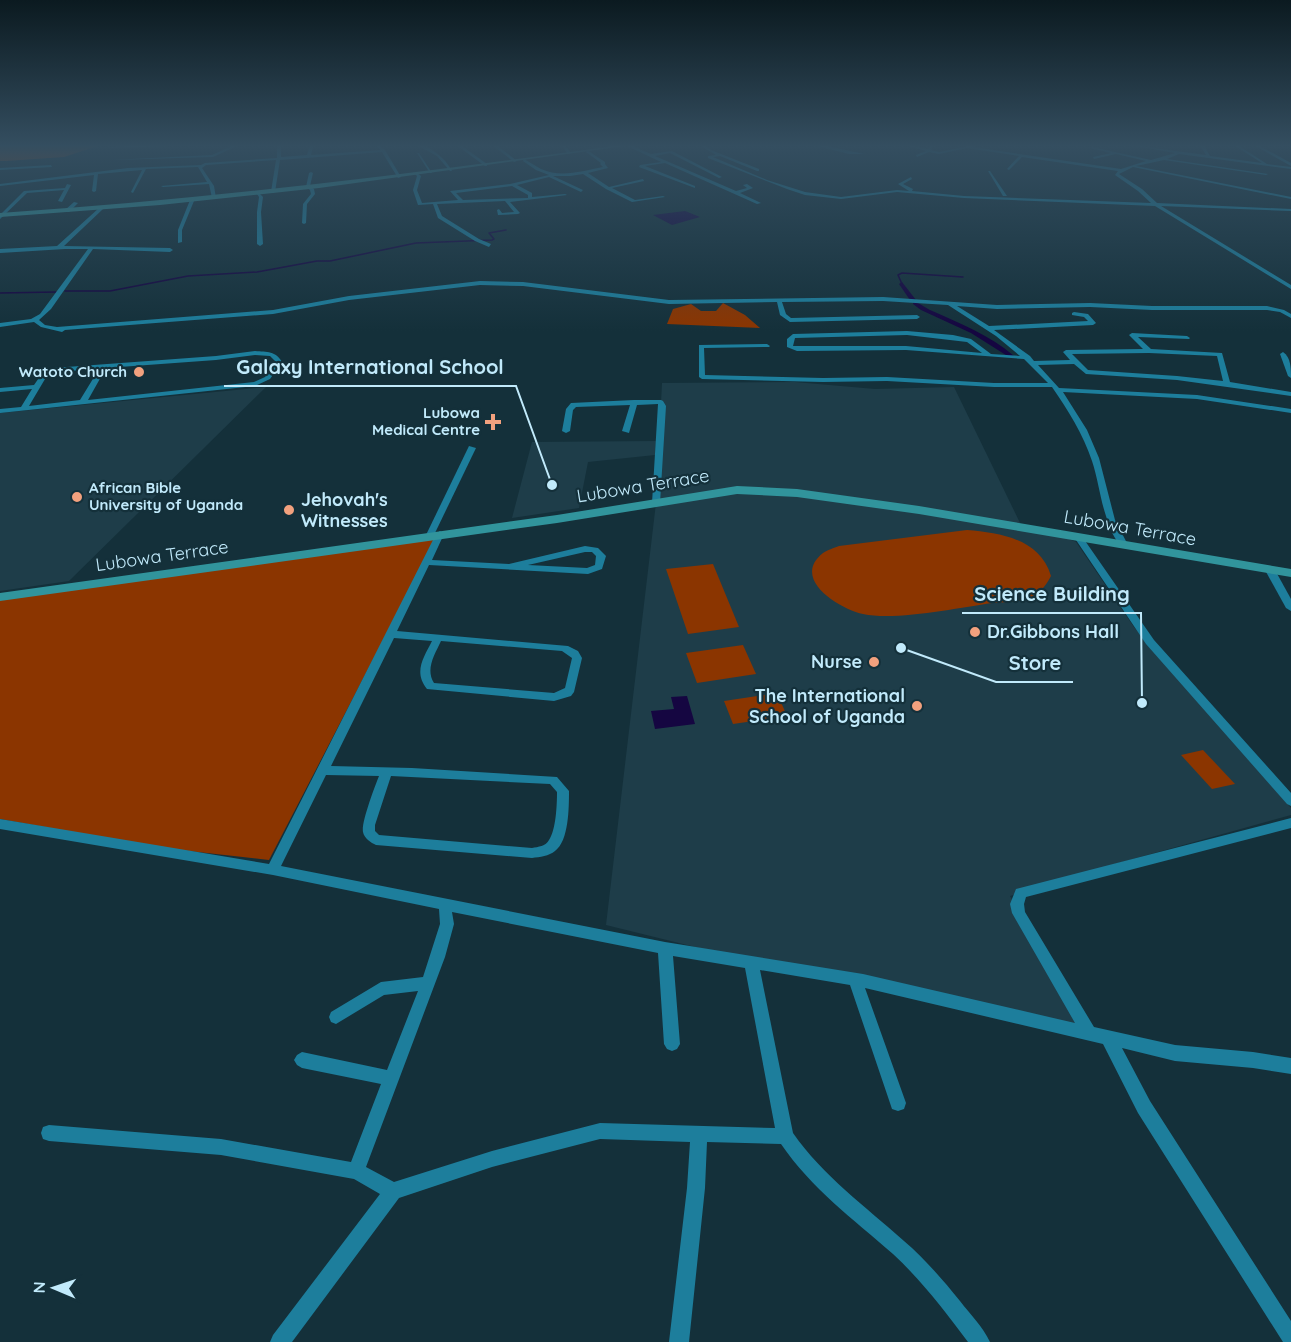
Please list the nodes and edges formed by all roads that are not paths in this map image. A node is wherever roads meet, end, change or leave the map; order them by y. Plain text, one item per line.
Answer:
1 (72, 207) edge
2 (128, 207) edge
3 (190, 207) edge
4 (260, 207) edge
5 (305, 207) edge
6 (436, 207) edge
7 (514, 207) edge
8 (1159, 207) edge
9 (1224, 207) edge
10 (101, 209) junction
11 (499, 210) dead end
12 (1291, 210) edge
13 (67, 211) junction
14 (1, 216) edge
15 (304, 223) dead end
16 (180, 242) dead end
17 (260, 244) dead end
18 (489, 245) dead end
19 (58, 248) junction
20 (91, 249) junction
21 (170, 250) dead end
22 (0, 251) edge
23 (1291, 287) edge
24 (779, 300) junction
25 (950, 304) junction
26 (1074, 314) dead end
27 (1291, 316) edge
28 (917, 317) dead end
29 (35, 320) junction
30 (191, 324) dead end
31 (0, 325) edge
32 (988, 328) junction
33 (56, 329) junction
34 (1187, 338) dead end
35 (767, 346) dead end
36 (1149, 351) junction
37 (1283, 354) dead end
38 (989, 355) junction
39 (1028, 357) junction
40 (1076, 362) junction
41 (1035, 363) junction
42 (104, 366) junction
43 (1291, 376) edge
44 (1227, 384) junction
45 (36, 387) junction
46 (1056, 388) junction
47 (0, 390) edge
48 (1291, 394) edge
49 (83, 402) junction
50 (634, 402) junction
51 (24, 408) junction
52 (0, 411) edge
53 (1291, 411) edge
54 (566, 431) dead end
55 (626, 431) dead end
56 (472, 448) dead end
57 (656, 503) junction
58 (435, 534) junction
59 (1078, 537) junction
60 (1124, 545) junction
61 (426, 562) junction
62 (512, 566) junction
63 (1270, 570) junction
64 (1291, 573) edge
65 (0, 597) edge
66 (1291, 608) edge
67 (389, 634) junction
68 (438, 638) junction
69 (322, 770) junction
70 (386, 772) junction
71 (1291, 801) edge
72 (1291, 823) edge
73 (0, 824) edge
74 (273, 870) junction
75 (445, 906) junction
76 (664, 948) junction
77 (751, 962) junction
78 (855, 980) junction
79 (428, 982) junction
80 (336, 1017) dead end
81 (1088, 1031) junction
82 (1108, 1038) junction
83 (672, 1044) dead end
84 (302, 1060) dead end
85 (1291, 1066) edge
86 (390, 1077) junction
87 (898, 1103) dead end
88 (49, 1133) dead end
89 (699, 1133) junction
90 (785, 1136) junction
91 (356, 1171) junction
92 (393, 1191) junction
93 (1291, 1338) edge
94 (280, 1342) edge
95 (679, 1342) edge
96 (980, 1342) edge

1 - 13 street
2 - 10 street
3 - 16 street
4 - 17 street
5 - 15 street
6 - 18 street
7 - 11 street
8 - 23 street
9 - 12 street
10 - 13 street
10 - 19 street
13 - 14 street
19 - 20 street
19 - 22 street
20 - 21 street
20 - 29 street
24 - 25 street
24 - 28 street
24 - 33 street
25 - 27 street
25 - 32 street
26 - 32 street
29 - 31 street
29 - 33 street
30 - 33 street
32 - 39 street
34 - 36 street
35 - 46 street
36 - 40 street
36 - 44 street
37 - 43 street
38 - 38 street
38 - 39 street
39 - 41 street
40 - 41 street
40 - 44 street
41 - 46 street
42 - 45 street
42 - 49 street
42 - 49 street
44 - 48 street
45 - 47 street
45 - 51 street
46 - 53 street
46 - 60 street
49 - 51 street
50 - 54 street
50 - 55 street
50 - 57 street
51 - 52 street
56 - 58 street
57 - 58 street, Lubowa Terrace
57 - 59 street, Lubowa Terrace
58 - 61 street
58 - 65 street, Lubowa Terrace
59 - 60 street, Lubowa Terrace
59 - 71 street
60 - 63 street, Lubowa Terrace
61 - 62 street
61 - 67 street
62 - 62 street
63 - 64 street, Lubowa Terrace
63 - 66 street
67 - 68 street
67 - 69 street
68 - 68 street
69 - 70 street
69 - 74 street
70 - 70 street
72 - 81 street
73 - 74 street
74 - 75 street
75 - 76 street
75 - 79 street
76 - 77 street
76 - 83 street
77 - 78 street
77 - 90 street
78 - 81 street
78 - 87 street
79 - 80 street
79 - 86 street
81 - 82 street
82 - 85 street
82 - 93 street
84 - 86 street
86 - 91 street
88 - 91 street
89 - 90 street
89 - 92 street
89 - 95 street
90 - 96 street
91 - 92 street
92 - 94 street

